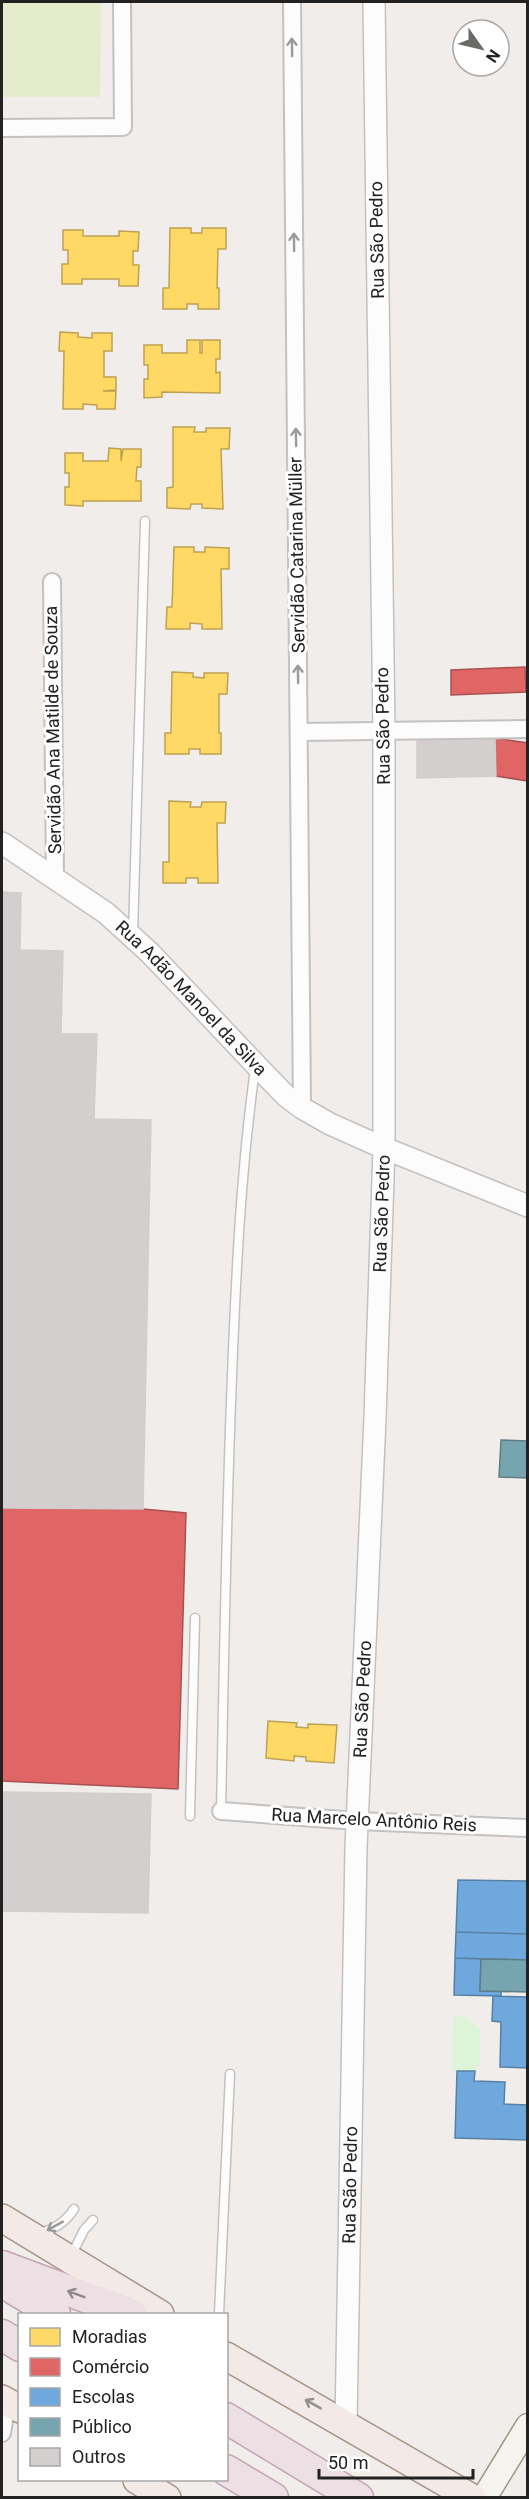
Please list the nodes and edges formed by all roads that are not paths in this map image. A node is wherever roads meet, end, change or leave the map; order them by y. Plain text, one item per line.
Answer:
1 (122, 2) edge
2 (292, 2) edge
3 (374, 2) edge
4 (2, 128) edge
5 (145, 521) dead end
6 (52, 582) dead end
7 (528, 729) edge
8 (384, 731) junction
9 (298, 732) junction
10 (2, 843) edge
11 (55, 878) junction
12 (133, 938) junction
13 (256, 1065) junction
14 (302, 1108) junction
15 (384, 1148) junction
16 (528, 1206) edge
17 (195, 1618) dead end
18 (221, 1810) joint
19 (190, 1816) dead end
20 (357, 1821) junction
21 (528, 1828) edge
22 (230, 2074) dead end
23 (74, 2210) dead end
24 (2, 2218) edge
25 (93, 2220) dead end
26 (31, 2236) junction
27 (69, 2259) junction
28 (2, 2266) edge
29 (2, 2282) edge
30 (53, 2313) edge
31 (127, 2313) edge
32 (158, 2313) edge
33 (219, 2313) edge
34 (2, 2335) edge
35 (18, 2345) edge
36 (228, 2356) edge
37 (9, 2403) edge
38 (228, 2419) edge
39 (346, 2423) junction
40 (528, 2426) edge
41 (2, 2433) edge
42 (228, 2471) edge
43 (139, 2481) edge
44 (167, 2498) edge
45 (273, 2498) edge
46 (358, 2498) edge
47 (472, 2498) edge
48 (484, 2498) edge

1 - 4 street
9 -> 2 street, Servidão Catarina Müller
3 - 8 street, Rua São Pedro
5 - 12 lane
6 - 11 street, Servidão Ana Matilde de Souza
7 - 8 street
8 - 9 street
8 - 15 street, Rua São Pedro
9 - 14 street, Servidão Catarina Müller
10 - 11 street, Rua Adão Manoel da Silva
11 - 12 street, Rua Adão Manoel da Silva
12 - 13 street, Rua Adão Manoel da Silva
13 - 14 street, Rua Adão Manoel da Silva
13 - 18 lane
14 - 15 street, Rua Adão Manoel da Silva
15 - 16 street, Rua Adão Manoel da Silva
15 - 20 street, Rua São Pedro
17 - 19 lane
18 - 20 street, Rua Marcelo Antônio Reis
20 - 21 street, Rua Marcelo Antônio Reis
20 - 39 street, Rua São Pedro
22 - 33 lane
23 -> 26 lane
24 - 26 main road
25 - 27 lane
26 - 27 main road
27 - 32 main road
31 -> 28 highway
29 - 30 highway
34 - 35 highway
39 -> 36 main road
37 - 41 street
38 - 46 highway
39 - 47 main road
40 - 48 main road
42 - 45 highway
43 - 44 main road

